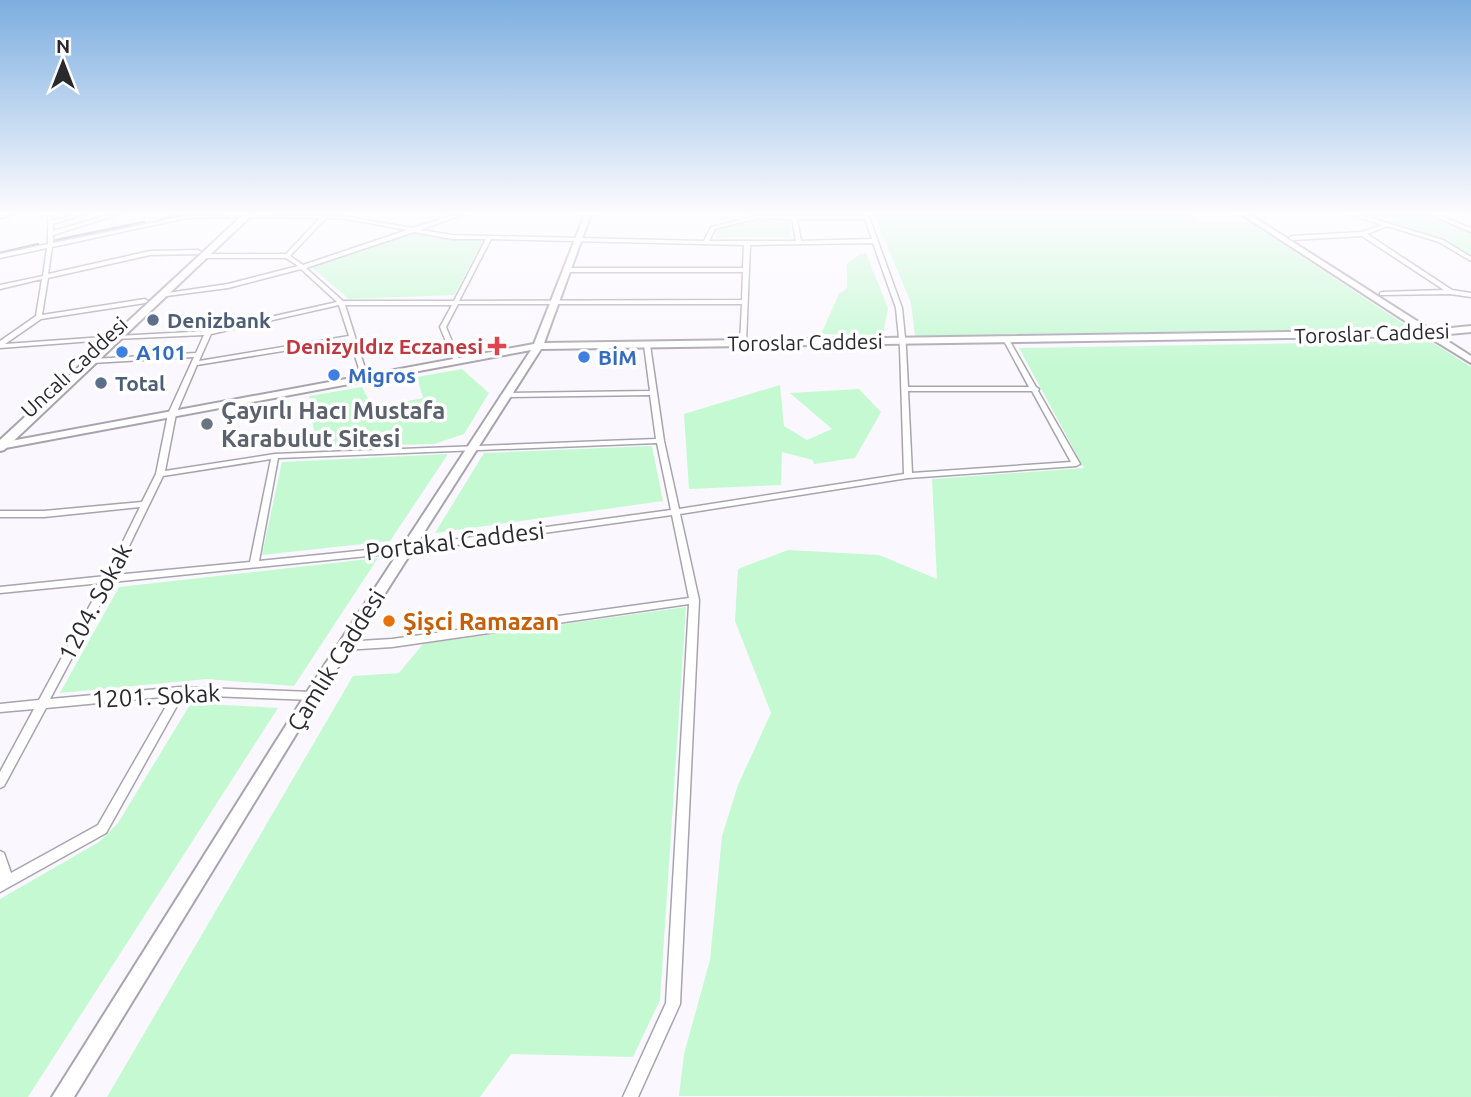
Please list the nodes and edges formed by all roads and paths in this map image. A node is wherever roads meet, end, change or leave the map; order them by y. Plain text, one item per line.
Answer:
1 (48, 265) edge
2 (97, 265) edge
3 (187, 265) edge
4 (190, 265) edge
5 (300, 265) edge
6 (307, 265) edge
7 (475, 265) edge
8 (569, 265) edge
9 (747, 265) edge
10 (884, 265) edge
11 (1324, 265) edge
12 (1337, 265) edge
13 (1410, 265) edge
14 (302, 267) junction
15 (567, 270) junction
16 (747, 270) junction
17 (46, 277) junction
18 (0, 288) edge
19 (1450, 292) junction
20 (1382, 294) junction
21 (1471, 295) edge
22 (161, 296) junction
23 (145, 300) junction
24 (743, 302) junction
25 (341, 303) junction
26 (456, 303) junction
27 (553, 303) junction
28 (39, 317) junction
29 (1471, 329) edge
30 (1441, 332) junction
31 (208, 333) junction
32 (1429, 333) junction
33 (117, 338) junction
34 (351, 338) junction
35 (104, 339) junction
36 (1006, 339) junction
37 (902, 341) junction
38 (743, 343) junction
39 (0, 345) edge
40 (647, 345) junction
41 (538, 346) junction
42 (1471, 351) edge
43 (197, 359) junction
44 (1471, 360) edge
45 (92, 361) junction
46 (457, 361) junction
47 (365, 378) junction
48 (905, 389) junction
49 (1035, 389) junction
50 (652, 393) junction
51 (505, 396) junction
52 (172, 414) junction
53 (145, 419) joint
54 (2, 442) edge
55 (660, 442) junction
56 (470, 449) junction
57 (275, 456) junction
58 (160, 474) junction
59 (908, 476) junction
60 (145, 504) junction
61 (676, 512) junction
62 (0, 514) edge
63 (407, 549) junction
64 (254, 564) junction
65 (109, 579) junction
66 (0, 590) edge
67 (694, 600) junction
68 (344, 646) junction
69 (180, 691) junction
70 (312, 696) junction
71 (42, 704) junction
72 (0, 708) edge
73 (0, 783) edge
74 (0, 857) edge
75 (3, 884) edge
76 (62, 1097) edge
77 (630, 1097) edge

1 - 17 street
2 - 17 street
3 - 23 main road, Uncalı Caddesi
4 - 22 main road, Uncalı Caddesi
5 - 14 street
6 - 14 street
7 - 26 street
8 - 15 street, Çamlık Caddesi
9 - 16 street
10 - 37 street
11 - 32 street
12 - 20 street
13 - 19 street
14 - 22 street
14 - 25 street
15 - 16 street
15 - 27 street, Çamlık Caddesi
16 - 24 street
17 - 18 street
17 - 28 street
19 - 20 street
19 - 21 street
20 - 30 street
22 - 33 main road, Uncalı Caddesi
23 - 28 street
23 - 35 main road, Uncalı Caddesi
24 - 27 street
24 - 38 street
25 - 26 street
25 - 31 street
25 - 34 street
26 - 27 street
26 - 46 street
27 - 41 street, Çamlık Caddesi
28 - 39 street
29 - 30 street, Toroslar Caddesi
30 - 32 street, Toroslar Caddesi
30 - 42 street
31 - 33 street
31 - 43 street, 1204. Sokak
32 - 36 street, Toroslar Caddesi
32 - 44 street
33 - 45 main road, Uncalı Caddesi
34 - 43 street
34 - 47 street
35 - 39 street
35 - 54 main road, Uncalı Caddesi
36 - 37 street, Toroslar Caddesi
36 - 49 street
37 - 38 street, Toroslar Caddesi
37 - 48 street
38 - 40 street, Toroslar Caddesi
40 - 41 street, Toroslar Caddesi
40 - 50 street
41 - 46 street, Toroslar Caddesi
41 - 51 street, Çamlık Caddesi
43 - 45 street
43 - 52 street, 1204. Sokak
45 - 54 main road, Uncalı Caddesi
46 - 47 street, Toroslar Caddesi
47 - 52 street, Toroslar Caddesi
48 - 49 street
48 - 59 street
49 - 59 street, Portakal Caddesi
50 - 51 street
50 - 55 street
51 - 56 street, Çamlık Caddesi
52 - 53 street, Toroslar Caddesi
52 - 58 street, 1204. Sokak
53 - 54 street, Toroslar Caddesi
55 - 56 street
55 - 61 street
56 - 57 street
56 - 63 street, Çamlık Caddesi
57 - 58 street
57 - 64 street
58 - 60 street, 1204. Sokak
59 - 61 street, Portakal Caddesi
60 - 62 street
60 - 65 street, 1204. Sokak
61 - 63 street, Portakal Caddesi
61 - 67 street
63 - 64 street, Portakal Caddesi
63 - 68 street, Çamlık Caddesi
64 - 65 street, Portakal Caddesi
65 - 66 street, Portakal Caddesi
65 - 71 street, 1204. Sokak
67 - 68 street
67 - 77 street
68 - 70 street, Çamlık Caddesi
69 - 70 street, 1201. Sokak
69 - 71 street, 1201. Sokak
69 - 75 street
70 - 76 street, Çamlık Caddesi
71 - 72 street, 1201. Sokak
71 - 73 street, 1204. Sokak
74 - 75 street

